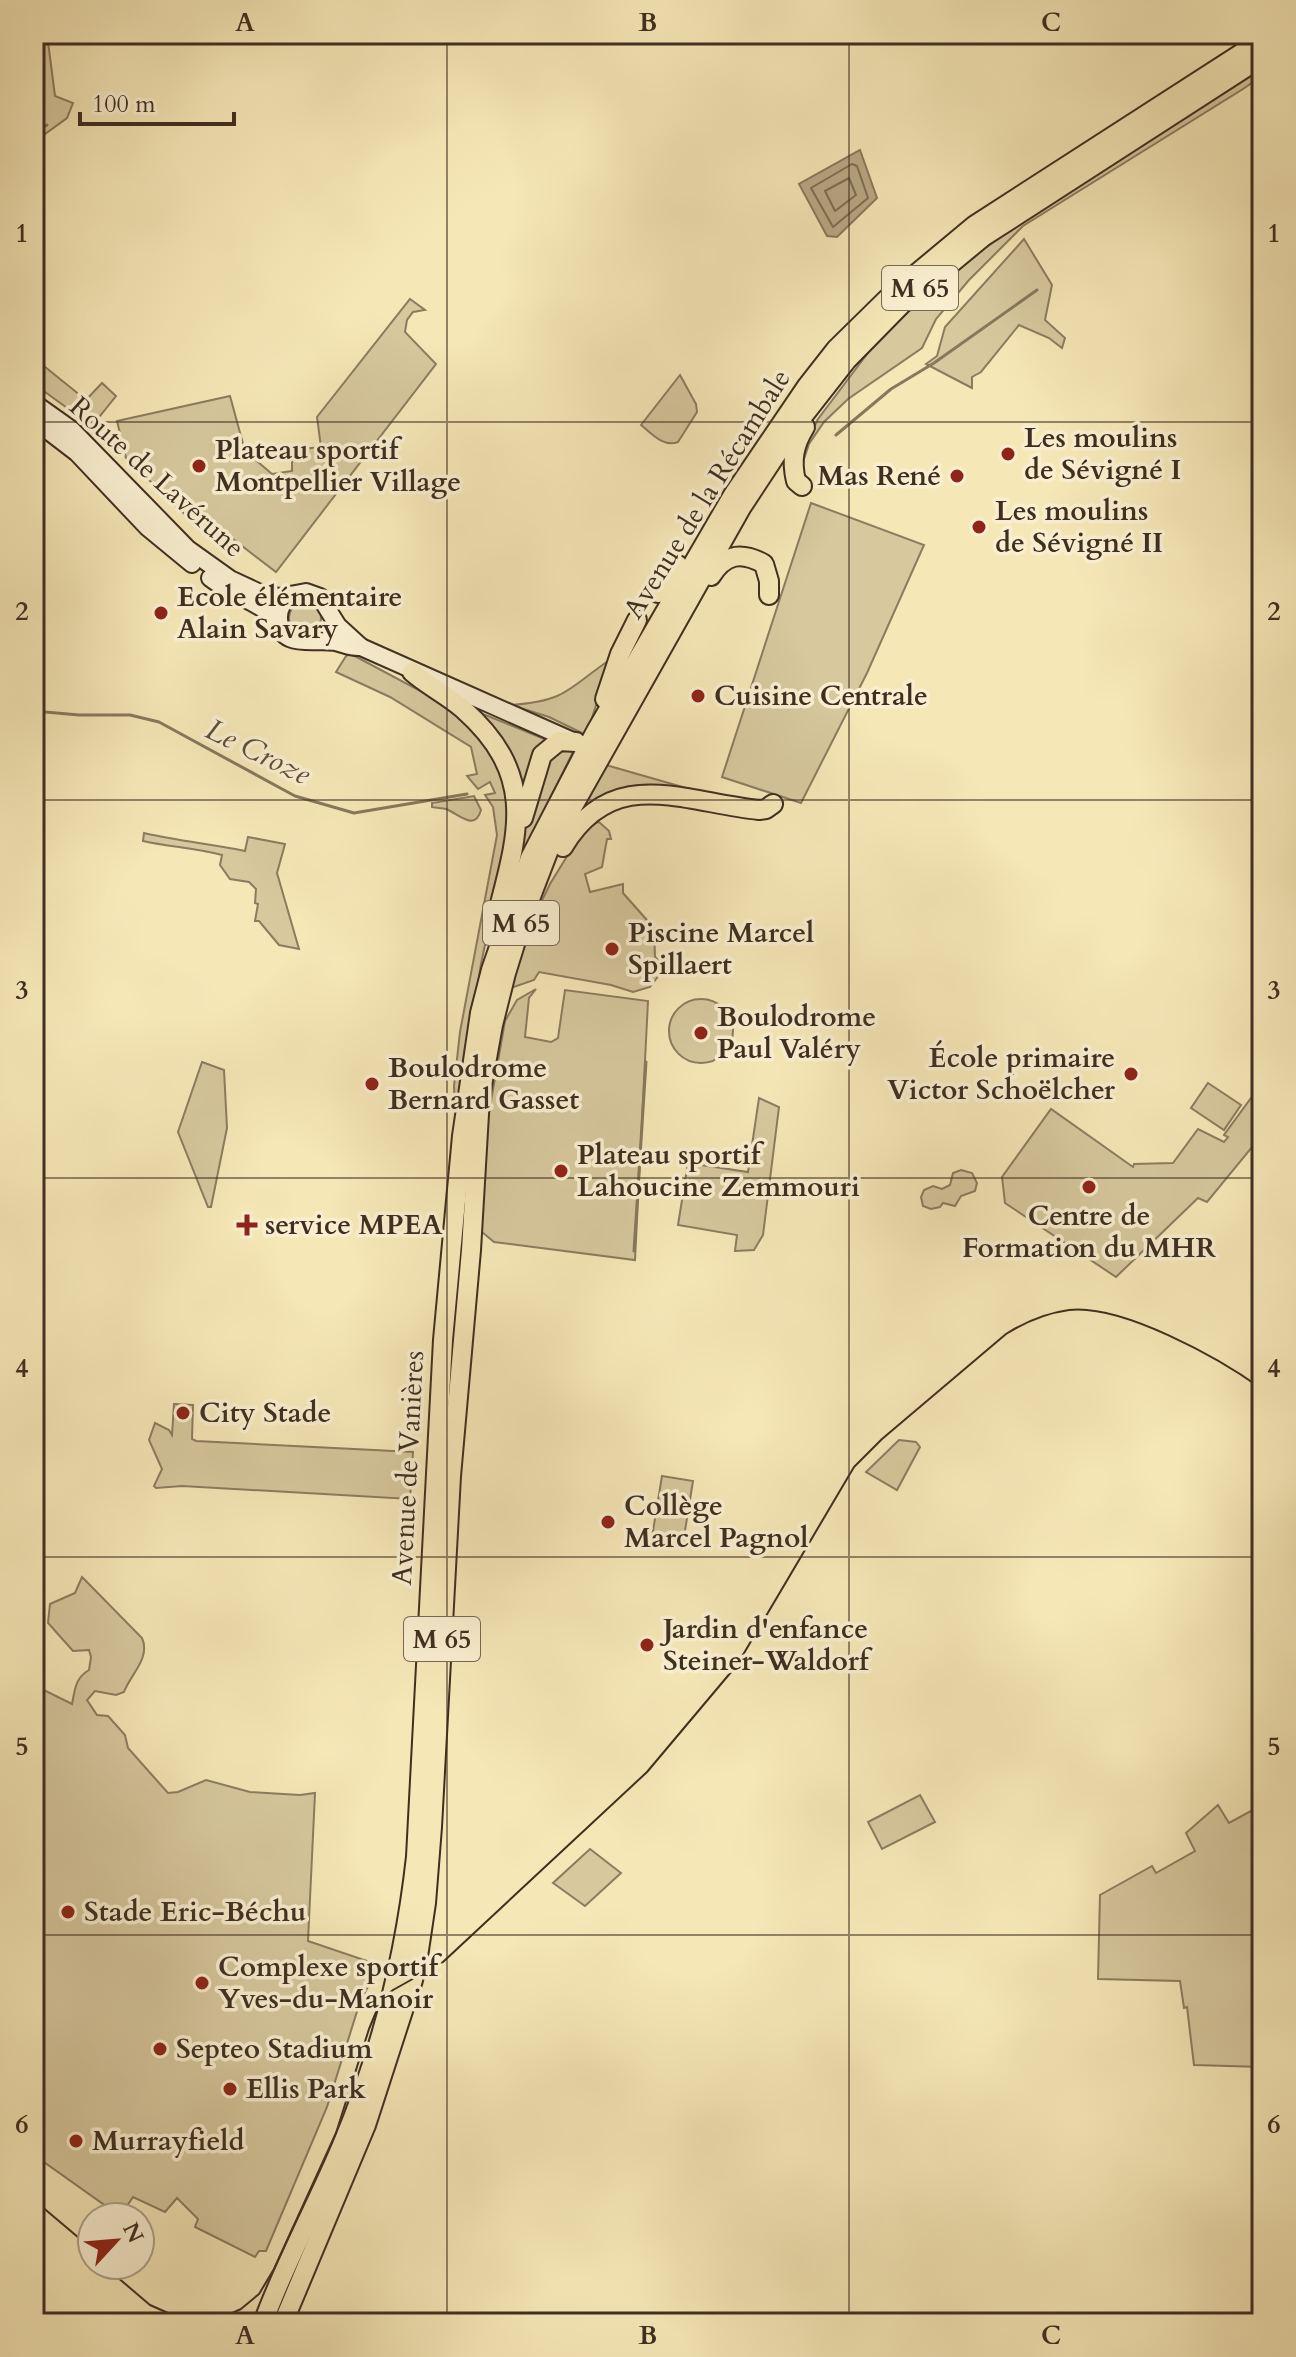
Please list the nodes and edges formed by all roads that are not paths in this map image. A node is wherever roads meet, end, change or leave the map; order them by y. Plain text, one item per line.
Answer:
1 (1262, 40) edge
2 (1262, 57) edge
3 (847, 360) junction
4 (34, 403) edge
5 (34, 420) edge
6 (802, 486) dead end
7 (733, 495) junction
8 (658, 593) dead end
9 (291, 595) junction
10 (769, 595) dead end
11 (330, 613) junction
12 (678, 619) junction
13 (279, 620) junction
14 (637, 620) dead end
15 (313, 642) junction
16 (361, 647) junction
17 (412, 672) junction
18 (596, 731) junction
19 (585, 753) junction
20 (773, 804) dead end
21 (515, 836) junction
22 (525, 912) junction
23 (491, 970) junction
24 (462, 1250) junction
25 (263, 2323) edge
26 (283, 2323) edge

1 - 7 main road, Avenue de la Récambale / M 65
2 - 3 main road, Avenue de la Récambale / M 65
3 - 6 main road
3 - 12 main road, Avenue de la Récambale / M 65
4 - 9 main road, Route de Lavérune
5 - 13 main road, Route de Lavérune
7 - 8 main road
7 - 18 main road, Avenue de la Récambale / M 65
9 - 11 main road
9 - 13 main road
10 - 12 main road
11 - 15 main road
11 - 16 main road
12 - 19 main road, Avenue de la Récambale / M 65
13 - 15 main road
14 - 18 main road
15 - 16 main road
16 - 17 main road
17 - 19 main road
17 - 21 main road, M 65
18 - 19 main road, Avenue de la Récambale / M 65
19 - 21 main road, M 65
19 - 22 main road, Avenue de Vanières / M 65
19 - 23 main road, Avenue de Vanières / M 65
20 - 22 main road
21 - 23 main road, M 65
22 - 24 main road, Avenue de Vanières / M 65
23 - 24 main road, Avenue de Vanières / M 65
24 - 25 main road, Avenue de Vanières / M 65
24 - 26 main road, Avenue de Vanières / M 65

